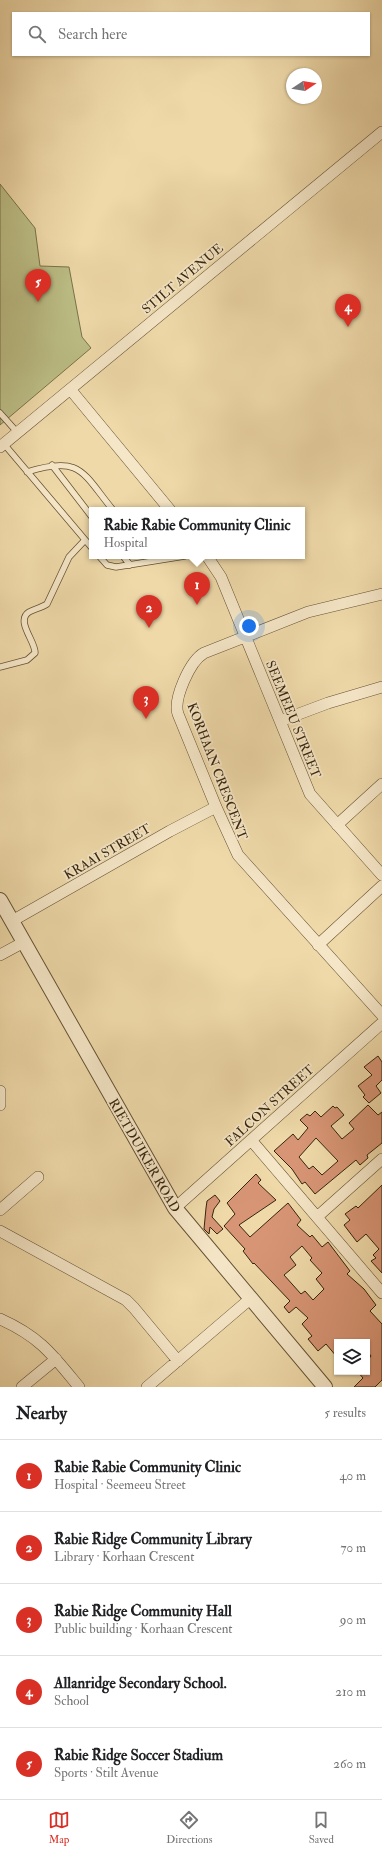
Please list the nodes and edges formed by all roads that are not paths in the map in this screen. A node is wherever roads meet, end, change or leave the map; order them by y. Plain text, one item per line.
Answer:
1 (382, 132) edge
2 (70, 389) junction
3 (0, 413) edge
4 (17, 432) junction
5 (2, 445) edge
6 (52, 465) junction
7 (28, 472) junction
8 (110, 507) edge
9 (168, 507) edge
10 (89, 513) edge
11 (85, 540) junction
12 (89, 545) edge
13 (102, 559) edge
14 (125, 559) edge
15 (150, 559) edge
16 (210, 559) edge
17 (130, 565) junction
18 (382, 594) edge
19 (246, 636) junction
20 (0, 667) edge
21 (382, 687) edge
22 (280, 721) junction
23 (382, 784) edge
24 (216, 807) junction
25 (337, 824) junction
26 (382, 875) edge
27 (382, 886) edge
28 (0, 900) edge
29 (12, 921) junction
30 (24, 942) junction
31 (318, 945) junction
32 (0, 955) edge
33 (382, 1015) edge
34 (382, 1023) edge
35 (0, 1091) edge
36 (0, 1106) edge
37 (251, 1140) junction
38 (382, 1160) edge
39 (38, 1177) dead end
40 (175, 1208) junction
41 (0, 1210) edge
42 (317, 1217) junction
43 (0, 1231) edge
44 (382, 1293) edge
45 (250, 1299) junction
46 (0, 1319) edge
47 (56, 1359) junction
48 (178, 1361) junction
49 (22, 1387) edge
50 (79, 1387) edge
51 (147, 1387) edge
52 (324, 1387) edge

1 - 2 street, STILT AVENUE
2 - 4 street, STILT AVENUE
2 - 9 street
3 - 4 lane
4 - 5 street, STILT AVENUE
5 - 7 lane
6 - 7 lane
6 - 8 lane
6 - 10 lane
7 - 11 lane
11 - 12 lane
11 - 20 lane
13 - 17 lane
14 - 17 lane
15 - 17 lane
16 - 19 street, SEEMEEU STREET
18 - 19 street, KORHAAN CRESCENT
19 - 22 street, SEEMEEU STREET
19 - 24 street, KORHAAN CRESCENT
21 - 22 street
22 - 25 street, SEEMEEU STREET
23 - 25 street
24 - 29 street, KRAAI STREET
24 - 31 street, KORHAAN CRESCENT
25 - 26 street, SEEMEEU STREET
27 - 31 street
28 - 29 street, RIETDUIKER ROAD
29 - 30 street, RIETDUIKER ROAD
30 - 32 street
30 - 40 street, RIETDUIKER ROAD
31 - 33 street, KORHAAN CRESCENT
34 - 37 street, FALCON STREET
35 - 36 street
37 - 40 street, FALCON STREET
37 - 42 street
38 - 42 street
39 - 41 street
40 - 45 street, RIETDUIKER ROAD
42 - 44 street
43 - 48 street
45 - 48 street
45 - 52 street, RIETDUIKER ROAD
46 - 47 street
47 - 49 street
47 - 50 street
48 - 51 street

